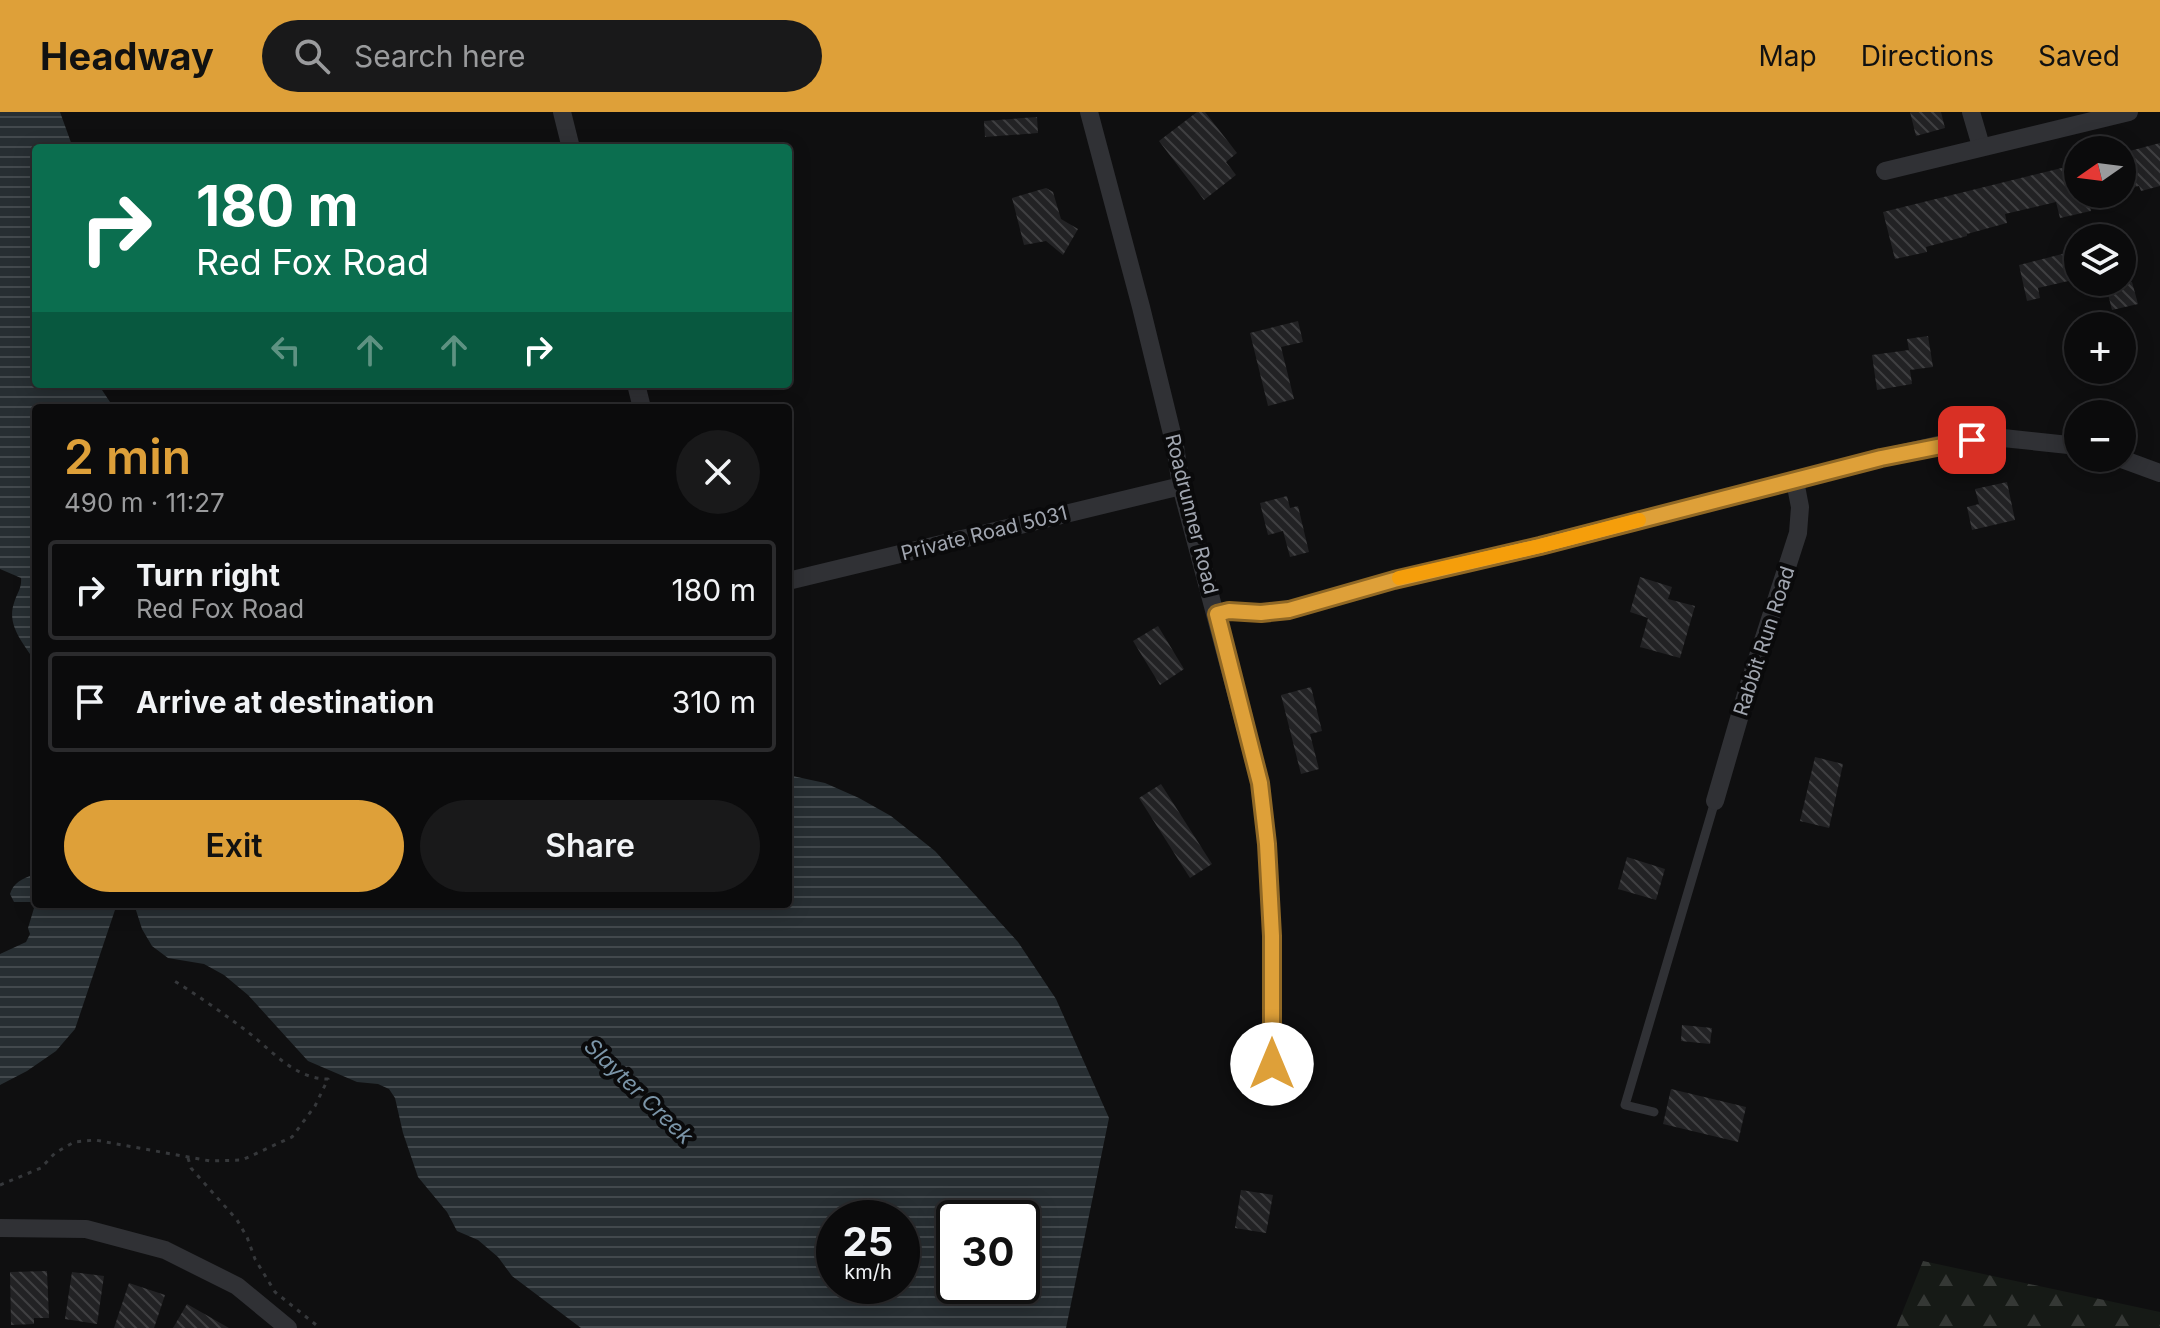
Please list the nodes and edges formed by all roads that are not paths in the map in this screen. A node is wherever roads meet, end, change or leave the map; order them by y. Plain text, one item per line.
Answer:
1 (562, 112) edge
2 (1089, 112) edge
3 (1971, 112) edge
4 (2129, 112) edge
5 (570, 144) edge
6 (1981, 146) junction
7 (1885, 171) dead end
8 (2064, 444) edge
9 (2136, 464) edge
10 (2160, 473) edge
11 (1795, 481) junction
12 (1181, 486) junction
13 (792, 580) edge
14 (1217, 614) junction
15 (1715, 801) joint
16 (1272, 1064) dead end
17 (1654, 1112) dead end
18 (0, 1228) edge
19 (288, 1328) edge

1 - 5 street
2 - 12 street, Roadrunner Road
3 - 6 street
4 - 6 street
6 - 7 street
8 - 11 street
9 - 10 street
11 - 14 street
11 - 15 street, Rabbit Run Road
12 - 13 street, Private Road 5031
12 - 14 street, Roadrunner Road
14 - 16 street, Roadrunner Road
15 - 17 lane
18 - 19 street

